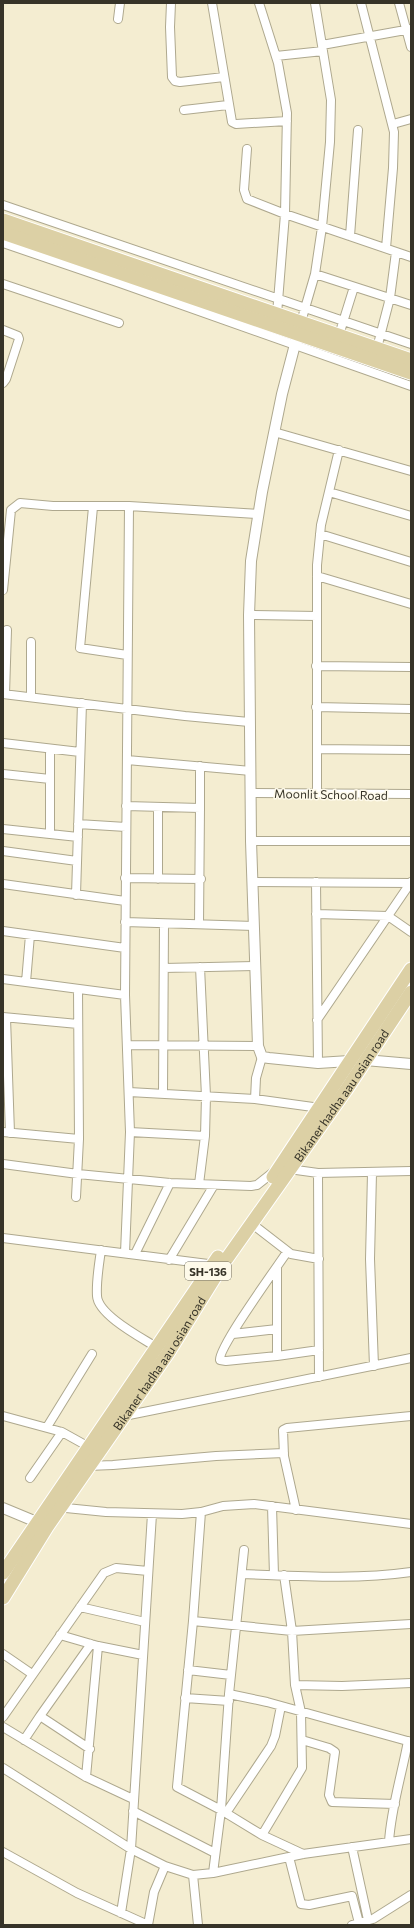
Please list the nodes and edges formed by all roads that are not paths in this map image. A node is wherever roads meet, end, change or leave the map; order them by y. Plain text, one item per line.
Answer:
1 (120, 3) edge
2 (171, 3) edge
3 (212, 3) edge
4 (259, 3) edge
5 (315, 3) edge
6 (361, 3) edge
7 (399, 3) edge
8 (118, 19) dead end
9 (408, 29) edge
10 (369, 37) junction
11 (411, 47) edge
12 (322, 48) junction
13 (276, 56) junction
14 (224, 77) junction
15 (228, 105) junction
16 (184, 110) dead end
17 (411, 119) edge
18 (287, 121) junction
19 (393, 124) junction
20 (358, 130) dead end
21 (247, 149) dead end
22 (3, 204) edge
23 (285, 214) junction
24 (3, 220) edge
25 (322, 227) junction
26 (3, 233) edge
27 (350, 236) junction
28 (3, 243) edge
29 (386, 248) junction
30 (396, 252) junction
31 (411, 257) edge
32 (315, 274) junction
33 (136, 283) junction
34 (3, 284) edge
35 (354, 287) junction
36 (390, 298) junction
37 (279, 299) junction
38 (411, 305) edge
39 (305, 308) junction
40 (277, 314) junction
41 (344, 321) junction
42 (119, 323) dead end
43 (3, 330) edge
44 (298, 333) junction
45 (381, 334) junction
46 (339, 335) junction
47 (411, 344) edge
48 (377, 348) junction
49 (411, 360) edge
50 (411, 373) edge
51 (3, 383) edge
52 (411, 386) edge
53 (274, 432) junction
54 (339, 450) junction
55 (411, 471) edge
56 (329, 492) junction
57 (129, 506) junction
58 (93, 507) junction
59 (258, 514) junction
60 (411, 516) edge
61 (320, 534) junction
62 (411, 562) edge
63 (317, 576) junction
64 (3, 590) edge
65 (411, 604) edge
66 (249, 615) junction
67 (317, 616) junction
68 (7, 630) dead end
69 (31, 642) dead end
70 (127, 655) junction
71 (316, 666) junction
72 (411, 667) edge
73 (4, 694) edge
74 (31, 697) junction
75 (82, 703) junction
76 (316, 707) junction
77 (128, 709) junction
78 (411, 709) edge
79 (249, 722) junction
80 (3, 744) edge
81 (50, 749) junction
82 (317, 749) junction
83 (411, 750) edge
84 (80, 752) junction
85 (127, 760) junction
86 (200, 766) junction
87 (251, 771) junction
88 (3, 774) edge
89 (50, 780) junction
90 (251, 793) junction
91 (317, 794) junction
92 (411, 794) edge
93 (126, 806) junction
94 (158, 808) junction
95 (200, 808) junction
96 (78, 824) junction
97 (126, 827) junction
98 (3, 829) edge
99 (50, 834) junction
100 (78, 837) junction
101 (251, 841) junction
102 (411, 841) edge
103 (3, 851) edge
104 (77, 861) junction
105 (125, 878) junction
106 (158, 879) junction
107 (200, 880) junction
108 (253, 882) junction
109 (316, 882) junction
110 (411, 883) edge
111 (3, 884) edge
112 (76, 894) junction
113 (125, 901) junction
114 (316, 914) junction
115 (388, 916) junction
116 (125, 922) junction
117 (164, 924) junction
118 (199, 924) junction
119 (254, 926) junction
120 (3, 931) edge
121 (411, 932) edge
122 (30, 935) junction
123 (125, 948) junction
124 (254, 966) junction
125 (200, 967) junction
126 (164, 968) junction
127 (411, 969) edge
128 (3, 979) edge
129 (26, 982) junction
130 (78, 989) junction
131 (411, 992) edge
132 (125, 995) junction
133 (4, 1018) edge
134 (317, 1020) junction
135 (78, 1024) junction
136 (128, 1045) junction
137 (163, 1046) junction
138 (205, 1046) junction
139 (258, 1046) junction
140 (262, 1057) junction
141 (365, 1060) junction
142 (349, 1062) junction
143 (318, 1063) junction
144 (411, 1064) edge
145 (129, 1092) junction
146 (163, 1094) junction
147 (206, 1096) junction
148 (254, 1099) junction
149 (320, 1108) junction
150 (130, 1132) junction
151 (7, 1133) edge
152 (204, 1136) junction
153 (79, 1139) junction
154 (3, 1164) edge
155 (284, 1169) junction
156 (411, 1171) edge
157 (318, 1173) junction
158 (372, 1173) junction
159 (78, 1174) junction
160 (129, 1178) junction
161 (170, 1183) junction
162 (199, 1184) junction
163 (214, 1185) junction
164 (76, 1197) dead end
165 (251, 1223) junction
166 (3, 1238) edge
167 (100, 1250) junction
168 (287, 1252) junction
169 (125, 1253) junction
170 (135, 1254) junction
171 (319, 1259) junction
172 (169, 1260) junction
173 (217, 1265) junction
174 (277, 1267) junction
175 (277, 1329) junction
176 (232, 1334) junction
177 (156, 1348) junction
178 (319, 1350) junction
179 (92, 1354) dead end
180 (277, 1356) junction
181 (411, 1358) edge
182 (374, 1366) junction
183 (319, 1376) junction
184 (118, 1414) junction
185 (3, 1416) edge
186 (411, 1416) edge
187 (47, 1428) junction
188 (62, 1432) junction
189 (89, 1447) junction
190 (284, 1453) junction
191 (88, 1466) junction
192 (30, 1478) dead end
193 (54, 1506) junction
194 (272, 1506) junction
195 (3, 1508) edge
196 (296, 1510) junction
197 (201, 1512) junction
198 (152, 1514) junction
199 (42, 1524) junction
200 (411, 1524) edge
201 (244, 1550) dead end
202 (148, 1571) junction
203 (411, 1572) edge
204 (3, 1573) edge
205 (242, 1574) junction
206 (274, 1575) junction
207 (284, 1575) junction
208 (8, 1581) edge
209 (3, 1598) edge
210 (80, 1607) junction
211 (193, 1621) junction
212 (145, 1622) junction
213 (411, 1624) edge
214 (237, 1626) junction
215 (292, 1631) junction
216 (60, 1635) junction
217 (95, 1645) junction
218 (3, 1654) edge
219 (143, 1655) junction
220 (188, 1670) junction
221 (32, 1674) junction
222 (231, 1675) junction
223 (411, 1683) edge
224 (295, 1685) junction
225 (185, 1698) junction
226 (229, 1698) junction
227 (281, 1706) junction
228 (301, 1712) junction
229 (40, 1716) junction
230 (3, 1717) edge
231 (3, 1727) edge
232 (24, 1740) junction
233 (302, 1740) junction
234 (409, 1741) edge
235 (90, 1749) junction
236 (3, 1768) edge
237 (86, 1777) junction
238 (133, 1799) junction
239 (395, 1804) junction
240 (133, 1811) junction
241 (224, 1811) junction
242 (262, 1835) junction
243 (411, 1839) edge
244 (389, 1842) junction
245 (352, 1846) junction
246 (131, 1849) junction
247 (3, 1852) edge
248 (215, 1853) junction
249 (303, 1854) junction
250 (289, 1857) junction
251 (165, 1866) junction
252 (212, 1873) junction
253 (193, 1875) junction
254 (411, 1896) edge
255 (121, 1913) junction
256 (368, 1920) junction
257 (356, 1924) edge
258 (148, 1925) edge
259 (198, 1925) edge

1 - 8 street
2 - 14 street
3 - 14 street
4 - 13 street
5 - 12 street
6 - 10 street
7 - 9 street
9 - 10 street
9 - 11 street
10 - 12 street
10 - 19 street
12 - 13 street
12 - 25 street
13 - 18 street
14 - 15 street
15 - 16 street
15 - 18 street
17 - 19 street
18 - 23 street
19 - 29 street
20 - 27 street
21 - 23 street
22 - 37 street
23 - 25 street
23 - 37 street
24 - 40 main road
25 - 27 street
25 - 32 street
26 - 33 main road
27 - 29 street
28 - 33 street
29 - 30 street
30 - 31 street
30 - 36 street
32 - 35 street
32 - 39 street
33 - 44 main road
34 - 42 street
35 - 36 street
35 - 41 street
36 - 38 street
36 - 45 street
37 - 39 street
37 - 40 street
39 - 41 street
39 - 44 street
40 - 44 main road
41 - 45 street
41 - 46 street
43 - 51 street
44 - 46 main road
44 - 50 main road
44 - 52 street
44 - 53 street
45 - 47 street
45 - 48 street
46 - 48 main road
48 - 49 main road
53 - 54 street
53 - 59 street
54 - 55 street
54 - 56 street
56 - 60 street
56 - 61 street
57 - 58 street
57 - 59 street
57 - 70 street
58 - 64 street
58 - 70 street
59 - 66 street
61 - 62 street
61 - 63 street
63 - 65 street
63 - 67 street
66 - 67 street
66 - 79 street
67 - 71 street
68 - 73 street
69 - 74 street
70 - 77 street
71 - 72 street
71 - 76 street
73 - 74 street
74 - 75 street
75 - 77 street
75 - 84 street
76 - 78 street
76 - 82 street
77 - 79 street
77 - 85 street
79 - 87 street
80 - 81 street
81 - 84 street
81 - 89 street
82 - 83 street
82 - 91 street
84 - 96 street
85 - 86 street
85 - 93 street
86 - 87 street
86 - 95 street
87 - 90 street
88 - 89 street
89 - 99 street
90 - 91 street, Moonlit School Road
90 - 101 street
91 - 92 street, Moonlit School Road
93 - 94 street
93 - 97 street
94 - 95 street
94 - 106 street
95 - 107 street
96 - 97 street
96 - 100 street
97 - 105 street
98 - 99 street
99 - 100 street
100 - 104 street
101 - 102 street
101 - 108 street
103 - 104 street
104 - 112 street
105 - 106 street
105 - 113 street
106 - 107 street
107 - 118 street
108 - 109 street
108 - 119 street
109 - 110 street
109 - 114 street
110 - 115 street
111 - 112 street
112 - 113 street
113 - 116 street
114 - 115 street
114 - 134 street
115 - 121 street
115 - 134 street
116 - 117 street
116 - 123 street
117 - 118 street
117 - 126 street
118 - 119 street
119 - 124 street
120 - 122 street
122 - 123 street
122 - 129 street
123 - 132 street
124 - 125 street
124 - 139 street
125 - 126 street
125 - 138 street
126 - 137 street
127 - 142 main road, Bikaner hadha aau osian road / SH-136
128 - 129 street
129 - 130 street
130 - 132 street
130 - 135 street
131 - 141 main road, Bikaner hadha aau osian road / SH-136
132 - 136 street
133 - 135 street
133 - 151 street
134 - 143 street
135 - 153 street
136 - 137 street
136 - 145 street
137 - 138 street
137 - 146 street
138 - 139 street
138 - 147 street
139 - 140 street
140 - 143 street
140 - 148 street
141 - 142 street
141 - 144 street
141 - 155 main road, Bikaner hadha aau osian road / SH-136
142 - 143 street
142 - 149 main road, Bikaner hadha aau osian road / SH-136
145 - 146 street
145 - 150 street
146 - 147 street
147 - 148 street
147 - 152 street
148 - 149 street
149 - 155 main road, Bikaner hadha aau osian road / SH-136
150 - 152 street
150 - 160 street
151 - 153 street
152 - 162 street
153 - 159 street
154 - 159 street
155 - 157 street
155 - 163 street
155 - 165 main road, Bikaner hadha aau osian road / SH-136
155 - 173 main road, Bikaner hadha aau osian road / SH-136
156 - 158 street
157 - 158 street
157 - 171 street
158 - 182 street
159 - 160 street
159 - 164 street
160 - 161 street
160 - 169 street
161 - 162 street
161 - 170 street
162 - 163 street
163 - 172 street
165 - 168 street
165 - 173 main road, Bikaner hadha aau osian road / SH-136
166 - 167 street
167 - 169 street
167 - 177 street
168 - 171 street
168 - 174 street
169 - 170 street
170 - 172 street
171 - 178 street
172 - 173 street
173 - 177 main road, Bikaner hadha aau osian road / SH-136
173 - 184 main road, Bikaner hadha aau osian road / SH-136
174 - 175 street
174 - 176 street
175 - 176 street
175 - 180 street
176 - 180 street
177 - 184 main road, Bikaner hadha aau osian road / SH-136
178 - 180 street
178 - 183 street
179 - 187 street
181 - 182 street
182 - 183 street
183 - 184 street
184 - 189 main road, Bikaner hadha aau osian road / SH-136
184 - 191 main road, Bikaner hadha aau osian road / SH-136
185 - 187 street
186 - 190 street
187 - 188 street
188 - 189 street
188 - 192 street
189 - 193 main road, Bikaner hadha aau osian road / SH-136
190 - 191 street
190 - 196 street
191 - 193 main road, Bikaner hadha aau osian road / SH-136
193 - 198 street
193 - 199 main road, Bikaner hadha aau osian road / SH-136
194 - 196 street
194 - 197 street
194 - 206 street
195 - 199 street
196 - 200 street
197 - 198 street
197 - 211 street
198 - 202 street
199 - 204 main road, Bikaner hadha aau osian road / SH-136
199 - 208 main road, Bikaner hadha aau osian road / SH-136
201 - 205 street
202 - 210 street
202 - 212 street
203 - 207 street
205 - 206 street
205 - 214 street
206 - 207 street
207 - 215 street
208 - 209 main road, Bikaner hadha aau osian road / SH-136
210 - 212 street
210 - 216 street
211 - 214 street
211 - 220 street
212 - 219 street
213 - 215 street
214 - 215 street
214 - 222 street
215 - 224 street
216 - 217 street
216 - 221 street
217 - 219 street
217 - 229 street
217 - 235 street
218 - 221 street
219 - 238 street
220 - 222 street
220 - 225 street
221 - 230 street
222 - 226 street
223 - 224 street
224 - 228 street
225 - 226 street
225 - 241 street
226 - 227 street
226 - 241 street
227 - 228 street
227 - 241 street
228 - 233 street
228 - 234 street
229 - 232 street
229 - 235 street
231 - 232 street
232 - 237 street
233 - 239 street
233 - 242 street
234 - 239 street
235 - 237 street
236 - 246 street
237 - 238 street
238 - 240 street
239 - 244 street
240 - 246 street
240 - 248 street
241 - 242 street
241 - 248 street
242 - 249 street
243 - 244 street
244 - 245 street
245 - 249 street
245 - 256 street
246 - 251 street
246 - 255 street
247 - 255 street
248 - 252 street
249 - 250 street
250 - 252 street
250 - 257 street
251 - 253 street
251 - 258 street
252 - 253 street
253 - 259 street
254 - 256 street
255 - 258 street
256 - 257 street

